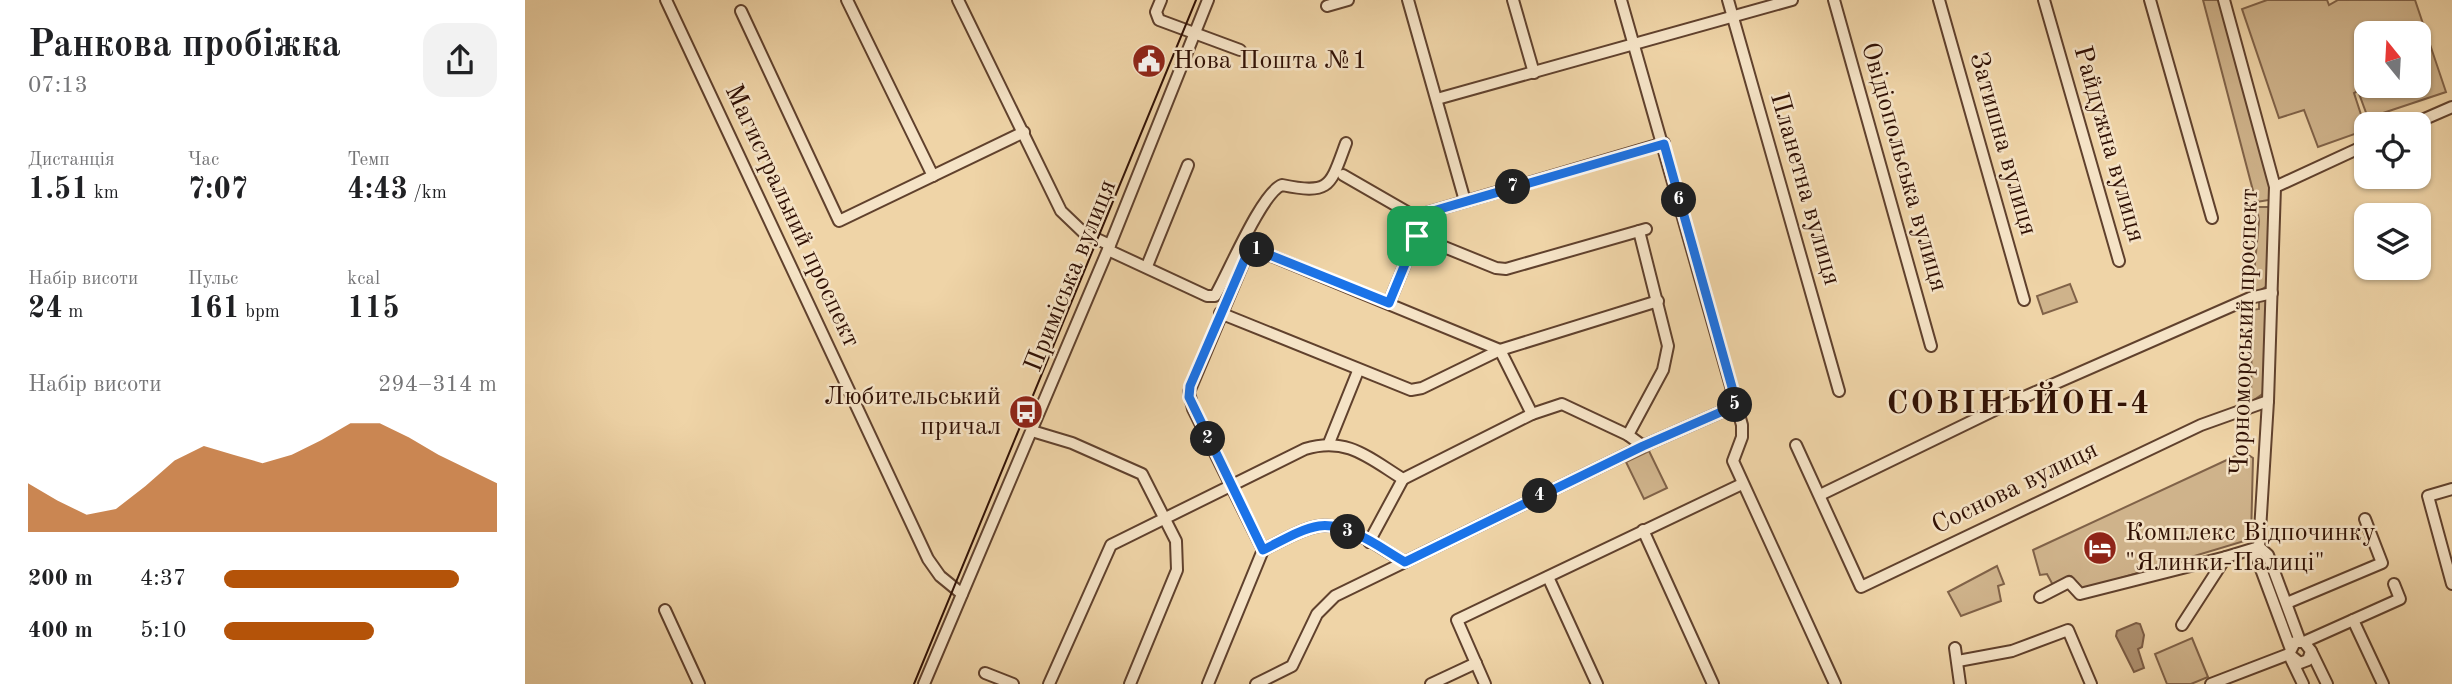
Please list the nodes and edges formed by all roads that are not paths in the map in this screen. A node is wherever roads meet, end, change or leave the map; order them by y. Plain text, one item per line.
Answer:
1 (666, 0) edge
2 (848, 0) edge
3 (958, 0) edge
4 (1161, 0) edge
5 (1207, 0) edge
6 (1348, 0) edge
7 (1408, 0) edge
8 (1513, 0) edge
9 (1621, 0) edge
10 (1728, 0) edge
11 (1792, 0) edge
12 (1833, 0) edge
13 (1939, 0) edge
14 (2044, 0) edge
15 (2150, 0) edge
16 (2224, 0) edge
17 (1327, 6) dead end
18 (741, 11) dead end
19 (1733, 16) junction
20 (1194, 34) junction
21 (1634, 45) junction
22 (1240, 50) dead end
23 (1534, 73) junction
24 (1437, 99) junction
25 (2452, 107) edge
26 (2431, 116) edge
27 (1024, 132) junction
28 (1346, 143) dead end
29 (1664, 144) junction
30 (2354, 151) edge
31 (1188, 165) dead end
32 (1343, 175) dead end
33 (933, 176) junction
34 (2275, 187) junction
35 (1465, 201) junction
36 (1426, 213) junction
37 (2212, 218) dead end
38 (1417, 236) junction
39 (1109, 247) junction
40 (2119, 261) dead end
41 (1147, 266) junction
42 (2272, 293) junction
43 (2024, 300) dead end
44 (1658, 301) junction
45 (1389, 303) junction
46 (1220, 313) junction
47 (1931, 346) dead end
48 (1500, 350) junction
49 (1358, 370) junction
50 (1839, 391) dead end
51 (2268, 401) junction
52 (1737, 405) junction
53 (1532, 414) junction
54 (1031, 431) junction
55 (1628, 435) junction
56 (1329, 443) junction
57 (1796, 445) dead end
58 (1643, 446) junction
59 (1403, 479) junction
60 (1742, 484) junction
61 (1230, 486) junction
62 (2452, 489) edge
63 (1820, 495) junction
64 (1164, 518) junction
65 (2365, 519) dead end
66 (1643, 530) junction
67 (1369, 542) junction
68 (2259, 547) junction
69 (1263, 550) junction
70 (2226, 557) junction
71 (1405, 562) junction
72 (1548, 577) junction
73 (2394, 584) dead end
74 (2452, 584) edge
75 (962, 594) junction
76 (2040, 597) dead end
77 (2287, 603) junction
78 (665, 610) dead end
79 (2353, 620) junction
80 (2182, 625) dead end
81 (1955, 648) dead end
82 (2299, 650) junction
83 (1958, 661) junction
84 (1476, 663) junction
85 (985, 673) dead end
86 (699, 684) edge
87 (924, 684) edge
88 (1013, 684) edge
89 (1049, 684) edge
90 (1130, 684) edge
91 (1208, 684) edge
92 (1256, 684) edge
93 (1431, 684) edge
94 (1485, 684) edge
95 (1597, 684) edge
96 (1713, 684) edge
97 (1835, 684) edge
98 (1960, 684) edge
99 (2091, 684) edge
100 (2211, 684) edge
101 (2302, 684) edge
102 (2327, 684) edge
103 (2383, 684) edge

1 - 75 street, Магистральний проспект
2 - 33 street
3 - 27 street
4 - 20 street
5 - 20 street, Приміська вулиця
6 - 17 street
7 - 24 street
8 - 23 street
9 - 21 street
10 - 19 street, Планетна вулиця
11 - 19 street
12 - 47 street, Овідіопольська вулиця
13 - 43 street, Затишна вулиця
14 - 40 street, Райдужна вулиця
15 - 37 street
16 - 34 street, Чорноморський проспект
18 - 33 street
19 - 21 street
19 - 50 street, Планетна вулиця
20 - 22 street
20 - 39 street, Приміська вулиця
21 - 23 street
21 - 29 street
23 - 24 street
24 - 35 street
25 - 26 street
27 - 33 street
27 - 39 street
28 - 41 street
29 - 35 street
29 - 52 street
30 - 34 street
31 - 41 street
32 - 36 street
34 - 42 street, Чорноморський проспект
35 - 36 street
36 - 38 street
38 - 44 street
38 - 45 street
39 - 41 street
39 - 54 street, Приміська вулиця
42 - 51 street, Чорноморський проспект
42 - 63 street
44 - 48 street
44 - 55 street
45 - 46 street
45 - 48 street
46 - 49 street
46 - 61 street
48 - 49 street
48 - 53 street
49 - 56 street
51 - 63 street, Соснова вулиця
51 - 68 street, Чорноморський проспект
52 - 58 street
52 - 60 street
53 - 55 street
53 - 59 street
54 - 64 street
54 - 75 street, Приміська вулиця
55 - 58 street
56 - 59 street
56 - 61 street
57 - 63 street
58 - 71 street
59 - 67 street
60 - 66 street
60 - 97 street
61 - 64 street
61 - 69 street
62 - 74 street
64 - 89 street
64 - 90 street
65 - 77 street
66 - 72 street
66 - 96 street
67 - 69 street
67 - 71 street
68 - 70 street
68 - 77 street
68 - 82 street, Чорноморський проспект
69 - 91 street
70 - 76 street
70 - 80 street
71 - 92 street
72 - 84 street
72 - 95 street
73 - 79 street
75 - 87 street, Приміська вулиця
77 - 82 street
78 - 86 street
79 - 82 street
79 - 103 street
81 - 83 street
82 - 100 street
82 - 101 street
82 - 102 street
83 - 98 street
83 - 99 street
84 - 93 street
84 - 94 street
85 - 88 street

